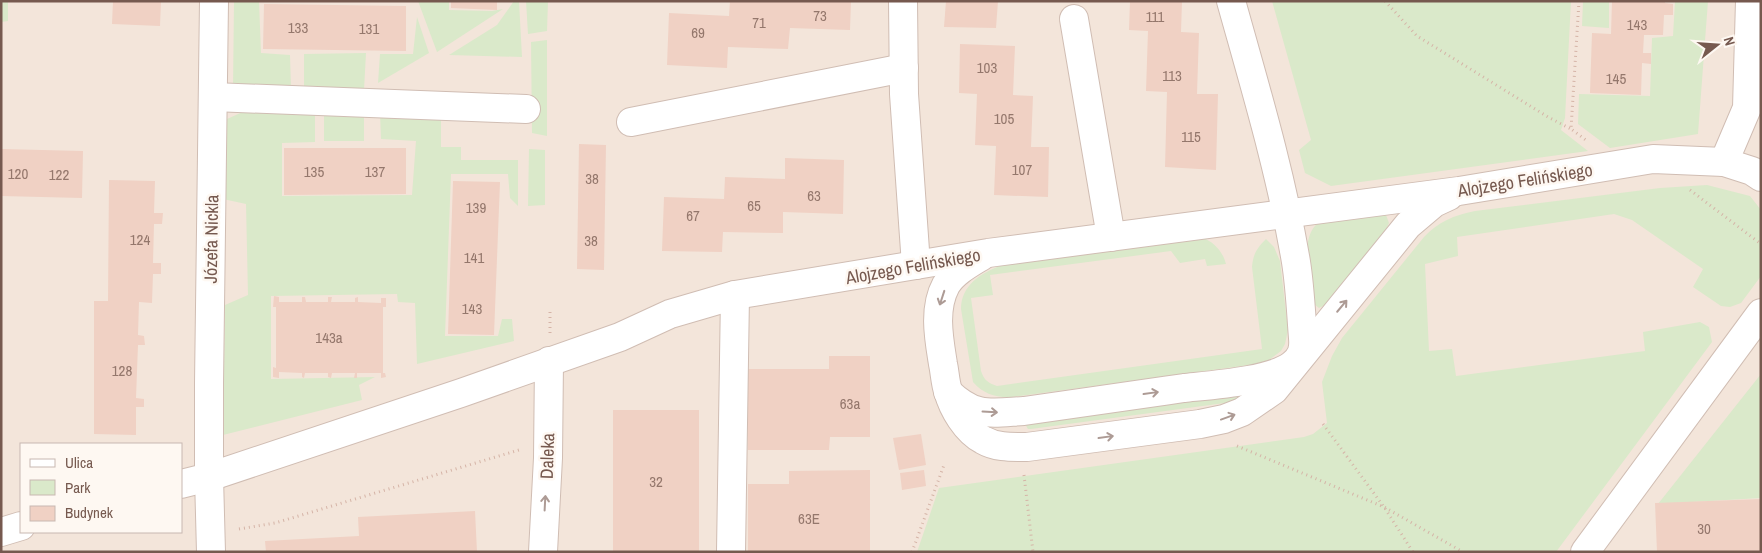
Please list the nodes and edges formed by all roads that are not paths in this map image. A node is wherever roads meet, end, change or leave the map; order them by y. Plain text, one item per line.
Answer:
1 (214, 1) edge
2 (903, 1) edge
3 (1232, 1) edge
4 (1750, 1) edge
5 (1074, 19) dead end
6 (904, 68) junction
7 (213, 97) junction
8 (526, 109) dead end
9 (631, 122) dead end
10 (1724, 162) junction
11 (1761, 177) edge
12 (1459, 191) junction
13 (1287, 214) junction
14 (1111, 237) junction
15 (988, 253) junction
16 (916, 265) junction
17 (735, 295) junction
18 (1761, 313) edge
19 (1300, 357) junction
20 (549, 361) junction
21 (948, 391) junction
22 (209, 477) junction
23 (182, 484) edge
24 (20, 526) edge
25 (1, 532) edge
26 (211, 542) edge
27 (542, 552) edge
28 (732, 552) edge
29 (1585, 552) edge

1 - 7 street, Józefa Nickla
2 - 6 street
3 - 13 street
4 - 10 street
5 - 14 street
6 - 9 street
6 - 16 street
7 - 8 street
7 - 22 street, Józefa Nickla
10 - 11 street, Alojzego Felińskiego
10 - 12 street, Alojzego Felińskiego
12 - 13 street, Alojzego Felińskiego
19 -> 12 street
13 - 14 street, Alojzego Felińskiego
13 - 19 street
14 - 15 street, Alojzego Felińskiego
15 - 16 street, Alojzego Felińskiego
15 -> 21 street
16 - 17 street, Alojzego Felińskiego
17 - 20 street, Alojzego Felińskiego
17 - 28 street
18 - 29 street
21 -> 19 street
21 -> 19 street
20 - 22 street
27 -> 20 street, Daleka
22 - 23 street
22 - 26 street, Józefa Nickla
24 - 25 street

